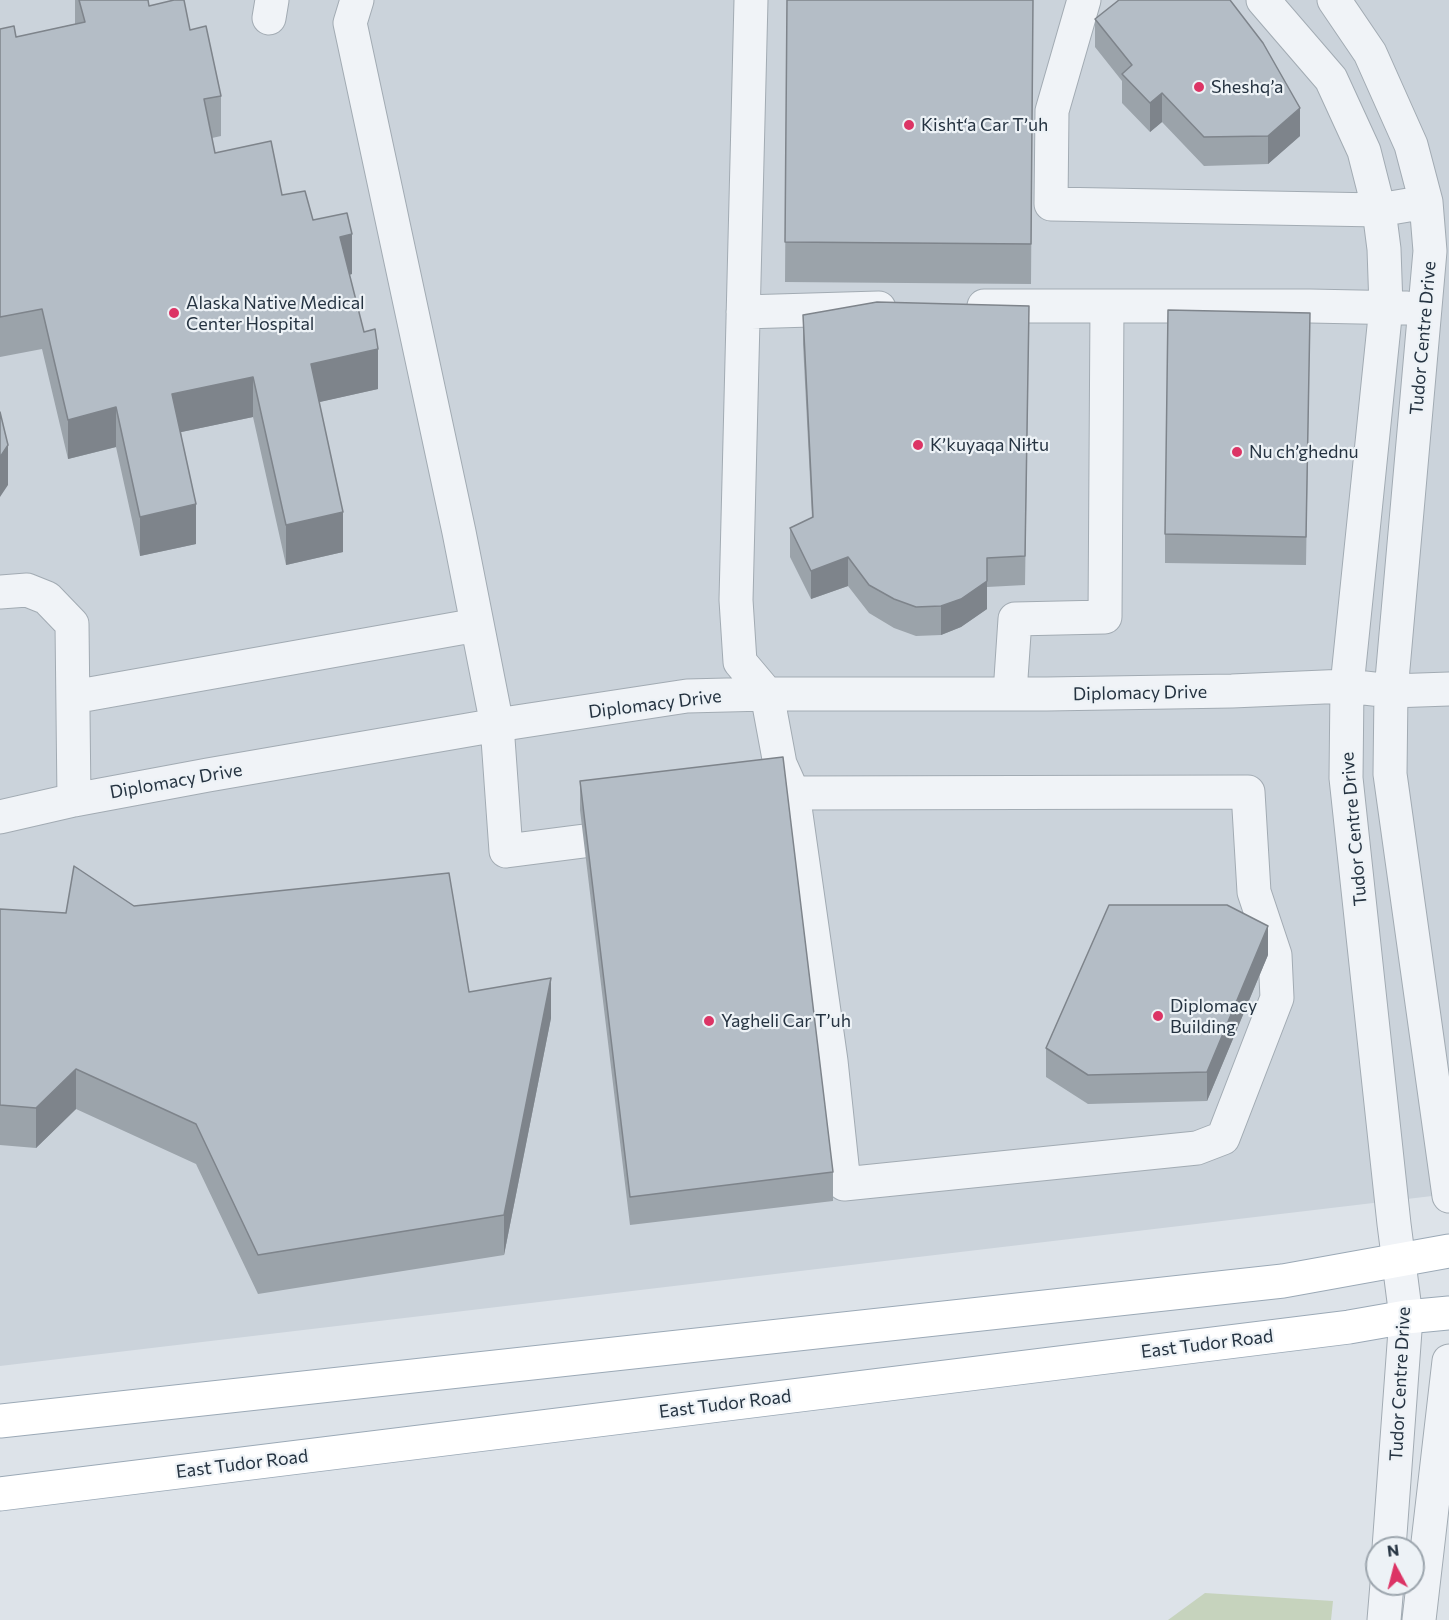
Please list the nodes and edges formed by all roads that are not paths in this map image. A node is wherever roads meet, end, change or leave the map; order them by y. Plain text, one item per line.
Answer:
1 (357, 0) edge
2 (751, 0) edge
3 (1084, 0) edge
4 (1263, 0) edge
5 (1334, 0) edge
6 (1426, 202) junction
7 (1379, 210) junction
8 (1439, 236) edge
9 (960, 306) edge
10 (1107, 306) junction
11 (1386, 307) junction
12 (902, 308) edge
13 (1425, 309) junction
14 (743, 312) junction
15 (0, 592) edge
16 (477, 625) junction
17 (1347, 686) junction
18 (1449, 689) edge
19 (1391, 691) junction
20 (1010, 693) junction
21 (767, 694) junction
22 (73, 697) junction
23 (497, 725) junction
24 (793, 793) junction
25 (74, 800) junction
26 (0, 817) edge
27 (584, 841) edge
28 (1449, 1196) edge
29 (1449, 1251) edge
30 (1400, 1261) junction
31 (1449, 1314) edge
32 (1406, 1317) junction
33 (1449, 1361) edge
34 (0, 1420) edge
35 (0, 1494) edge
36 (1390, 1536) edge
37 (1386, 1596) edge
38 (1384, 1620) edge
39 (1419, 1620) edge

1 - 16 street
2 - 14 street
3 - 7 street
4 - 7 street, Tudor Centre Drive
5 - 6 street, Tudor Centre Drive
6 - 7 street
6 - 8 street, Tudor Centre Drive
7 - 11 street, Tudor Centre Drive
8 - 13 street, Tudor Centre Drive
9 - 10 street
10 - 11 street
10 - 20 street
11 - 13 street
11 - 17 street, Tudor Centre Drive
12 - 14 street
13 - 19 street, Tudor Centre Drive
14 - 21 street
15 - 22 street
16 - 22 street
16 - 23 street
17 - 19 street, Diplomacy Drive
17 - 20 street, Diplomacy Drive
17 - 30 street, Tudor Centre Drive
18 - 19 street, Diplomacy Drive
19 - 28 street, Tudor Centre Drive
20 - 21 street, Diplomacy Drive
21 - 23 street, Diplomacy Drive
21 - 24 street
22 - 25 street
23 - 25 street, Diplomacy Drive
23 - 27 street
24 - 24 street
25 - 26 street, Diplomacy Drive
29 - 30 main road
30 - 32 street, Tudor Centre Drive
30 - 34 main road
31 - 32 main road, East Tudor Road
32 - 35 main road, East Tudor Road
32 - 36 street, Tudor Centre Drive
33 - 39 street
37 - 38 street

